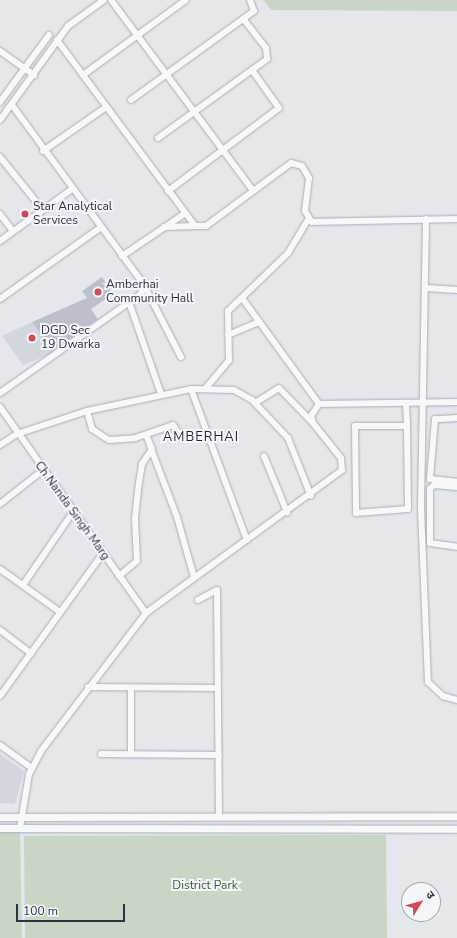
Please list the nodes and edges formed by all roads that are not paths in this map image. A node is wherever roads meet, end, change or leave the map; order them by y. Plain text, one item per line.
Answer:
1 (104, 0) edge
2 (111, 0) edge
3 (186, 0) edge
4 (250, 0) edge
5 (243, 19) junction
6 (49, 35) dead end
7 (137, 35) junction
8 (57, 40) junction
9 (0, 50) edge
10 (24, 68) junction
11 (252, 70) junction
12 (34, 75) junction
13 (83, 75) junction
14 (166, 75) junction
15 (131, 100) dead end
16 (0, 102) edge
17 (12, 105) junction
18 (106, 107) junction
19 (193, 112) junction
20 (0, 120) edge
21 (158, 138) dead end
22 (43, 151) junction
23 (222, 151) junction
24 (0, 157) edge
25 (72, 189) junction
26 (252, 189) junction
27 (168, 192) junction
28 (43, 210) junction
29 (0, 214) edge
30 (184, 214) junction
31 (426, 219) junction
32 (308, 220) junction
33 (457, 220) edge
34 (195, 226) junction
35 (164, 227) junction
36 (100, 228) junction
37 (13, 231) junction
38 (0, 240) edge
39 (122, 256) junction
40 (144, 286) junction
41 (427, 288) junction
42 (457, 290) edge
43 (242, 298) junction
44 (0, 299) edge
45 (129, 302) junction
46 (259, 322) junction
47 (228, 335) junction
48 (181, 357) dead end
49 (192, 389) junction
50 (205, 389) junction
51 (0, 393) edge
52 (161, 394) junction
53 (457, 402) edge
54 (255, 403) junction
55 (319, 404) junction
56 (406, 404) junction
57 (425, 405) junction
58 (0, 407) edge
59 (87, 411) junction
60 (457, 418) edge
61 (313, 422) junction
62 (407, 426) junction
63 (17, 434) junction
64 (146, 435) junction
65 (182, 438) dead end
66 (0, 446) edge
67 (150, 446) junction
68 (264, 456) dead end
69 (43, 470) junction
70 (457, 482) edge
71 (457, 487) edge
72 (311, 496) junction
73 (0, 504) edge
74 (73, 512) junction
75 (287, 512) junction
76 (247, 540) junction
77 (457, 547) edge
78 (103, 553) junction
79 (0, 569) edge
80 (119, 576) junction
81 (194, 577) junction
82 (23, 585) junction
83 (198, 600) dead end
84 (60, 612) junction
85 (146, 613) junction
86 (0, 630) edge
87 (31, 653) junction
88 (88, 687) junction
89 (218, 688) junction
90 (131, 689) junction
91 (1, 692) edge
92 (457, 700) edge
93 (0, 745) edge
94 (102, 754) dead end
95 (131, 754) junction
96 (219, 755) junction
97 (32, 768) junction
98 (457, 816) edge
99 (0, 817) edge
100 (22, 817) junction
101 (219, 817) junction
102 (0, 828) edge
103 (20, 828) junction
104 (457, 829) edge

1 - 8 street
2 - 7 street
3 - 7 street
4 - 5 street
5 - 11 street
5 - 14 street
6 - 10 street
7 - 13 street
7 - 14 street
8 - 12 street
8 - 13 street
9 - 10 street
10 - 12 street
10 - 16 street
11 - 19 street
11 - 23 street
12 - 17 street
13 - 18 street
14 - 15 street
14 - 19 street
17 - 20 street
17 - 22 street
18 - 22 street
18 - 27 street
19 - 21 street
19 - 23 street
22 - 25 street
23 - 26 street
23 - 27 street
24 - 28 street
25 - 28 street
25 - 36 street
26 - 32 street
26 - 34 street
27 - 30 street
28 - 37 street
29 - 37 street
30 - 34 street
30 - 35 street
31 - 32 street
31 - 33 street
31 - 41 street
32 - 43 street
34 - 35 street
35 - 39 street
36 - 39 street
36 - 44 street
37 - 38 street
39 - 40 street
40 - 45 street
40 - 48 street
41 - 42 street
41 - 57 street
43 - 46 street
43 - 47 street
45 - 51 street
45 - 52 street
46 - 47 street
46 - 55 street
47 - 50 street
49 - 50 street
49 - 52 street
49 - 76 street
50 - 54 street
52 - 59 street
53 - 57 street
54 - 61 street
54 - 72 street
55 - 56 street
55 - 61 street
56 - 57 street
56 - 62 street
57 - 92 street
58 - 63 street, Ch Nanda Singh Marg
59 - 63 street
59 - 64 street
60 - 70 street
61 - 72 street
62 - 62 street
63 - 66 street
63 - 69 street, Ch Nanda Singh Marg
64 - 65 street
64 - 67 street
67 - 80 street
67 - 81 street
68 - 75 street
69 - 73 street
69 - 74 street, Ch Nanda Singh Marg
71 - 77 street
72 - 75 street
74 - 78 street, Ch Nanda Singh Marg
74 - 82 street
75 - 76 street
76 - 81 street
78 - 80 street, Ch Nanda Singh Marg
78 - 84 street
79 - 82 street
80 - 85 street, Ch Nanda Singh Marg
81 - 85 street
82 - 84 street
83 - 89 street
84 - 87 street
85 - 88 street
86 - 87 street
87 - 91 street
88 - 90 street
88 - 97 street
89 - 90 street
89 - 96 street
90 - 95 street
93 - 97 street
94 - 95 street
95 - 96 street
96 - 101 street
97 - 100 street
98 - 101 street
99 - 100 street
100 - 101 street
100 - 103 street
102 - 103 street
103 - 104 street

